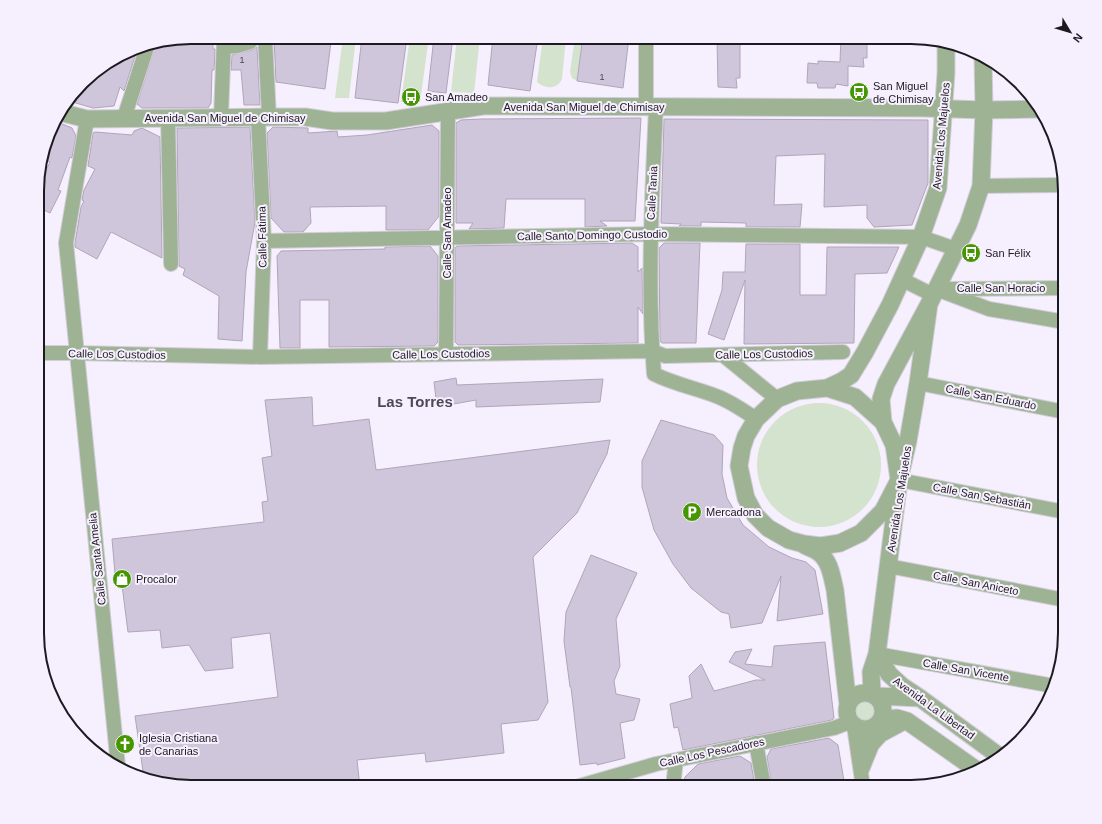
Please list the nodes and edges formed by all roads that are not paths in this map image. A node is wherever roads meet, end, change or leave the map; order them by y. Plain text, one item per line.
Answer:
1 (224, 44) edge
2 (230, 44) edge
3 (244, 44) edge
4 (265, 44) edge
5 (646, 44) edge
6 (946, 48) edge
7 (146, 51) edge
8 (983, 63) edge
9 (651, 108) junction
10 (944, 109) junction
11 (1033, 109) edge
12 (984, 110) junction
13 (448, 111) junction
14 (66, 114) edge
15 (221, 117) junction
16 (263, 117) junction
17 (124, 118) junction
18 (168, 118) junction
19 (87, 119) junction
20 (1058, 185) edge
21 (981, 186) junction
22 (651, 234) junction
23 (448, 237) junction
24 (921, 237) junction
25 (264, 241) junction
26 (956, 249) junction
27 (171, 264) dead end
28 (901, 279) junction
29 (1058, 288) edge
30 (933, 296) junction
31 (1058, 321) edge
32 (652, 351) junction
33 (842, 352) dead end
34 (44, 353) edge
35 (76, 353) junction
36 (446, 354) junction
37 (723, 355) junction
38 (260, 357) junction
39 (918, 383) junction
40 (827, 388) junction
41 (777, 399) junction
42 (1058, 411) edge
43 (756, 419) junction
44 (883, 422) junction
45 (899, 480) junction
46 (1058, 511) edge
47 (804, 544) junction
48 (888, 566) junction
49 (1058, 599) edge
50 (877, 654) junction
51 (1048, 685) edge
52 (874, 695) junction
53 (920, 698) junction
54 (860, 720) junction
55 (907, 722) junction
56 (756, 743) junction
57 (995, 753) edge
58 (117, 760) edge
59 (676, 760) junction
60 (972, 767) edge
61 (861, 772) junction
62 (600, 780) edge
63 (674, 780) edge
64 (763, 780) edge
65 (862, 780) edge

1 - 15 street
2 - 3 street
4 - 16 street, Calle Fátima
5 - 9 street, Calle Tania
6 - 10 street, Avenida Los Majuelos
7 - 17 street
8 - 12 street, Avenida Los Majuelos
9 - 10 street, Avenida San Miguel de Chimisay
9 - 13 street, Avenida San Miguel de Chimisay
9 - 22 street, Calle Tania
10 - 12 street, Avenida San Miguel de Chimisay
10 - 24 street, Avenida Los Majuelos
11 - 12 street, Avenida San Miguel de Chimisay
12 - 21 street, Avenida Los Majuelos
13 - 16 street, Avenida San Miguel de Chimisay
13 - 23 street, Calle San Amadeo
14 - 19 street, Avenida San Miguel de Chimisay
15 - 16 street, Avenida San Miguel de Chimisay
15 - 18 street, Avenida San Miguel de Chimisay
16 - 25 street, Calle Fátima
17 - 18 street, Avenida San Miguel de Chimisay
17 - 19 street, Avenida San Miguel de Chimisay
18 - 27 street
19 - 35 street, Calle Santa Amelia
20 - 21 street
21 - 26 street, Avenida Los Majuelos
22 - 23 street, Calle Santo Domingo Custodio
22 - 24 street, Calle Santo Domingo Custodio
22 - 32 street, Calle Tania
23 - 25 street, Calle Santo Domingo Custodio
23 - 36 street, Calle San Amadeo
24 - 26 street, Calle Santo Domingo Custodio
24 - 28 street, Avenida Los Majuelos
25 - 38 street, Calle Fátima
26 - 30 street, Avenida Los Majuelos
28 - 30 street
28 - 40 street, Avenida Los Majuelos
29 - 30 street, Calle San Horacio
30 - 31 street
30 - 39 street, Avenida Los Majuelos
30 - 44 street, Avenida Los Majuelos
32 - 36 street, Calle Los Custodios
32 - 37 street, Calle Los Custodios
32 - 43 street, Calle Tania
33 - 37 street, Calle Los Custodios
34 - 35 street, Calle Los Custodios
35 - 38 street, Calle Los Custodios
35 - 58 street, Calle Santa Amelia
36 - 38 street, Calle Los Custodios
37 - 41 street
39 - 42 street, Calle San Eduardo
39 - 45 street, Avenida Los Majuelos
40 - 41 street
40 - 44 street
41 - 43 street
43 - 47 street
44 - 45 street
45 - 46 street, Calle San Sebastián
45 - 47 street
45 - 48 street, Avenida Los Majuelos
47 - 54 street
48 - 49 street, Calle San Aniceto
48 - 50 street, Avenida Los Majuelos
50 - 51 street, Calle San Vicente
50 - 52 street, Avenida Los Majuelos
50 - 53 street, Avenida La Libertad
52 - 53 street
52 - 54 street, Avenida Los Majuelos
52 - 54 street
53 - 57 street, Avenida La Libertad
54 - 55 street
54 - 56 street, Calle Los Pescadores
54 - 61 street
55 - 60 street
55 - 61 street
56 - 59 street, Calle Los Pescadores
56 - 64 street
59 - 62 street, Calle Los Pescadores
59 - 63 street
61 - 65 street

